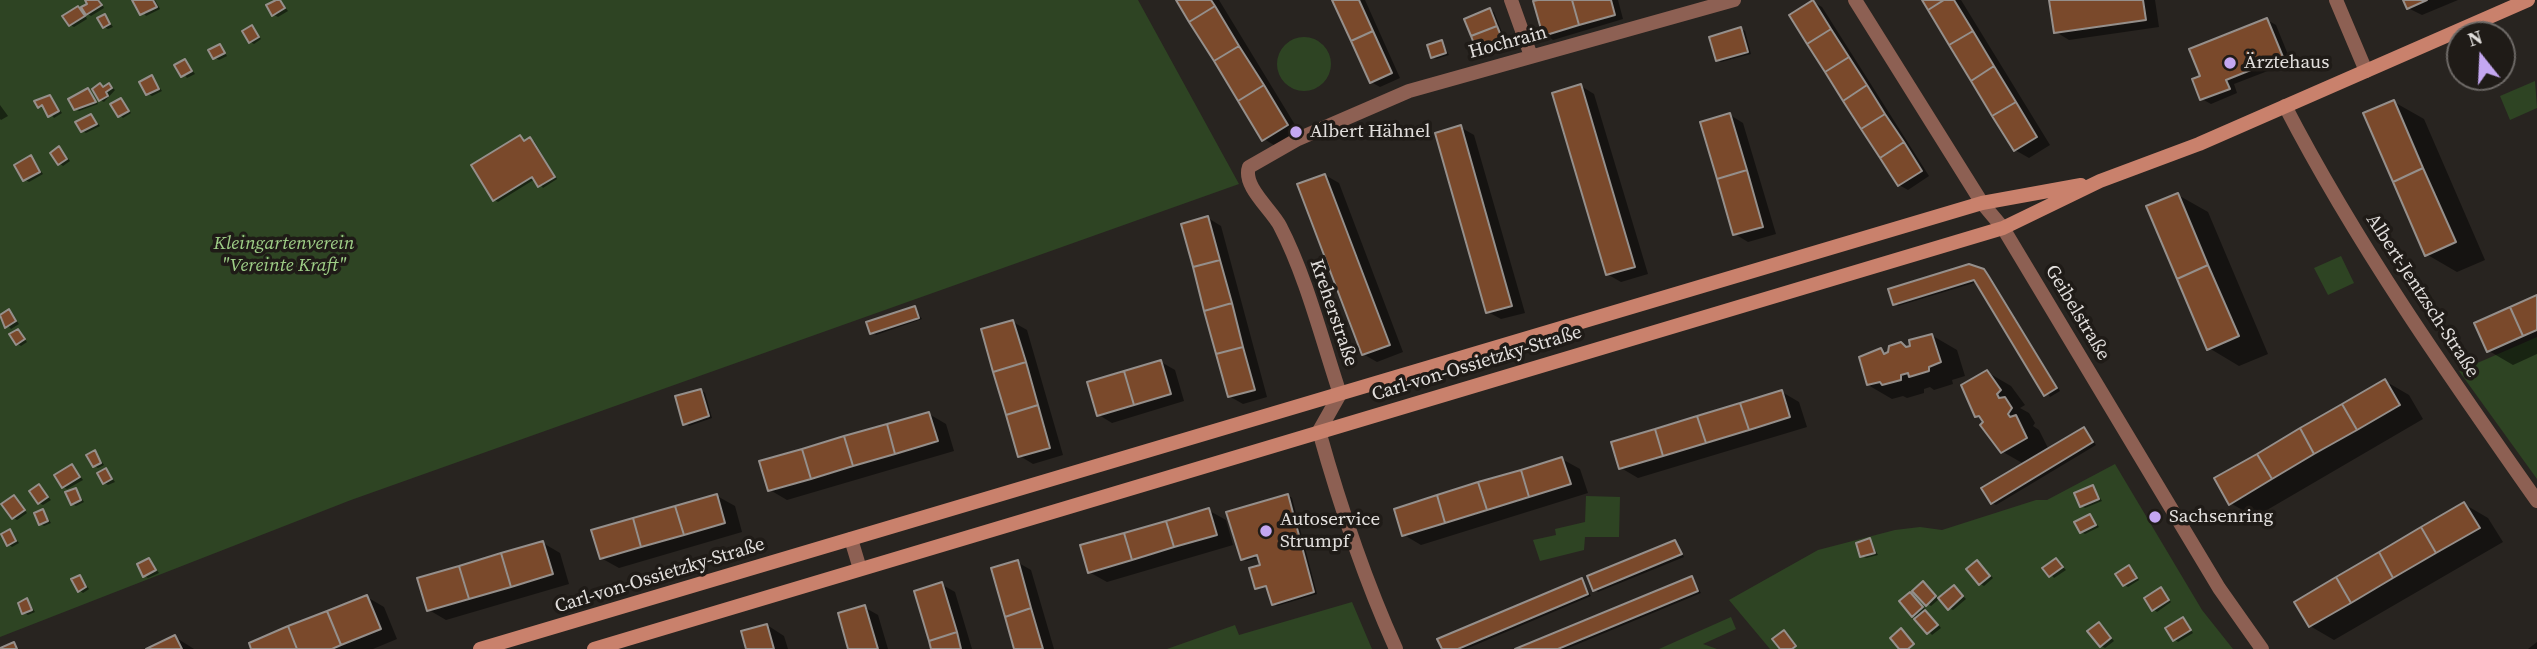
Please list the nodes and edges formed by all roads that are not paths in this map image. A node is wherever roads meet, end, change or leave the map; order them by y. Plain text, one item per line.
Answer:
1 (1511, 0) edge
2 (1734, 0) edge
3 (1855, 0) edge
4 (2336, 0) edge
5 (2528, 0) edge
6 (1531, 56) junction
7 (2367, 71) junction
8 (2285, 106) junction
9 (1298, 139) joint
10 (2100, 181) junction
11 (1982, 203) junction
12 (2003, 228) junction
13 (1340, 394) junction
14 (1319, 431) junction
15 (2537, 501) edge
16 (851, 539) junction
17 (860, 569) junction
18 (480, 649) edge
19 (594, 649) edge
20 (1396, 649) edge
21 (2262, 649) edge

1 - 6 street
2 - 6 street, Hochrain
3 - 11 street, Geibelstraße
4 - 7 street
5 - 7 street, Carl-von-Ossietzky-Straße
6 - 9 street, Hochrain
7 - 8 street, Carl-von-Ossietzky-Straße
8 - 10 street, Carl-von-Ossietzky-Straße
8 - 15 street, Albert-Jentzsch-Straße
9 - 13 street, Kreherstraße
10 - 11 street, Carl-von-Ossietzky-Straße
10 - 12 street, Carl-von-Ossietzky-Straße
11 - 12 street, Geibelstraße
11 - 13 street, Carl-von-Ossietzky-Straße
12 - 14 street, Carl-von-Ossietzky-Straße
12 - 21 street, Geibelstraße
13 - 14 street, Kreherstraße
13 - 16 street, Carl-von-Ossietzky-Straße
14 - 17 street, Carl-von-Ossietzky-Straße
14 - 20 street
16 - 17 street
16 - 18 street, Carl-von-Ossietzky-Straße
17 - 19 street, Carl-von-Ossietzky-Straße

